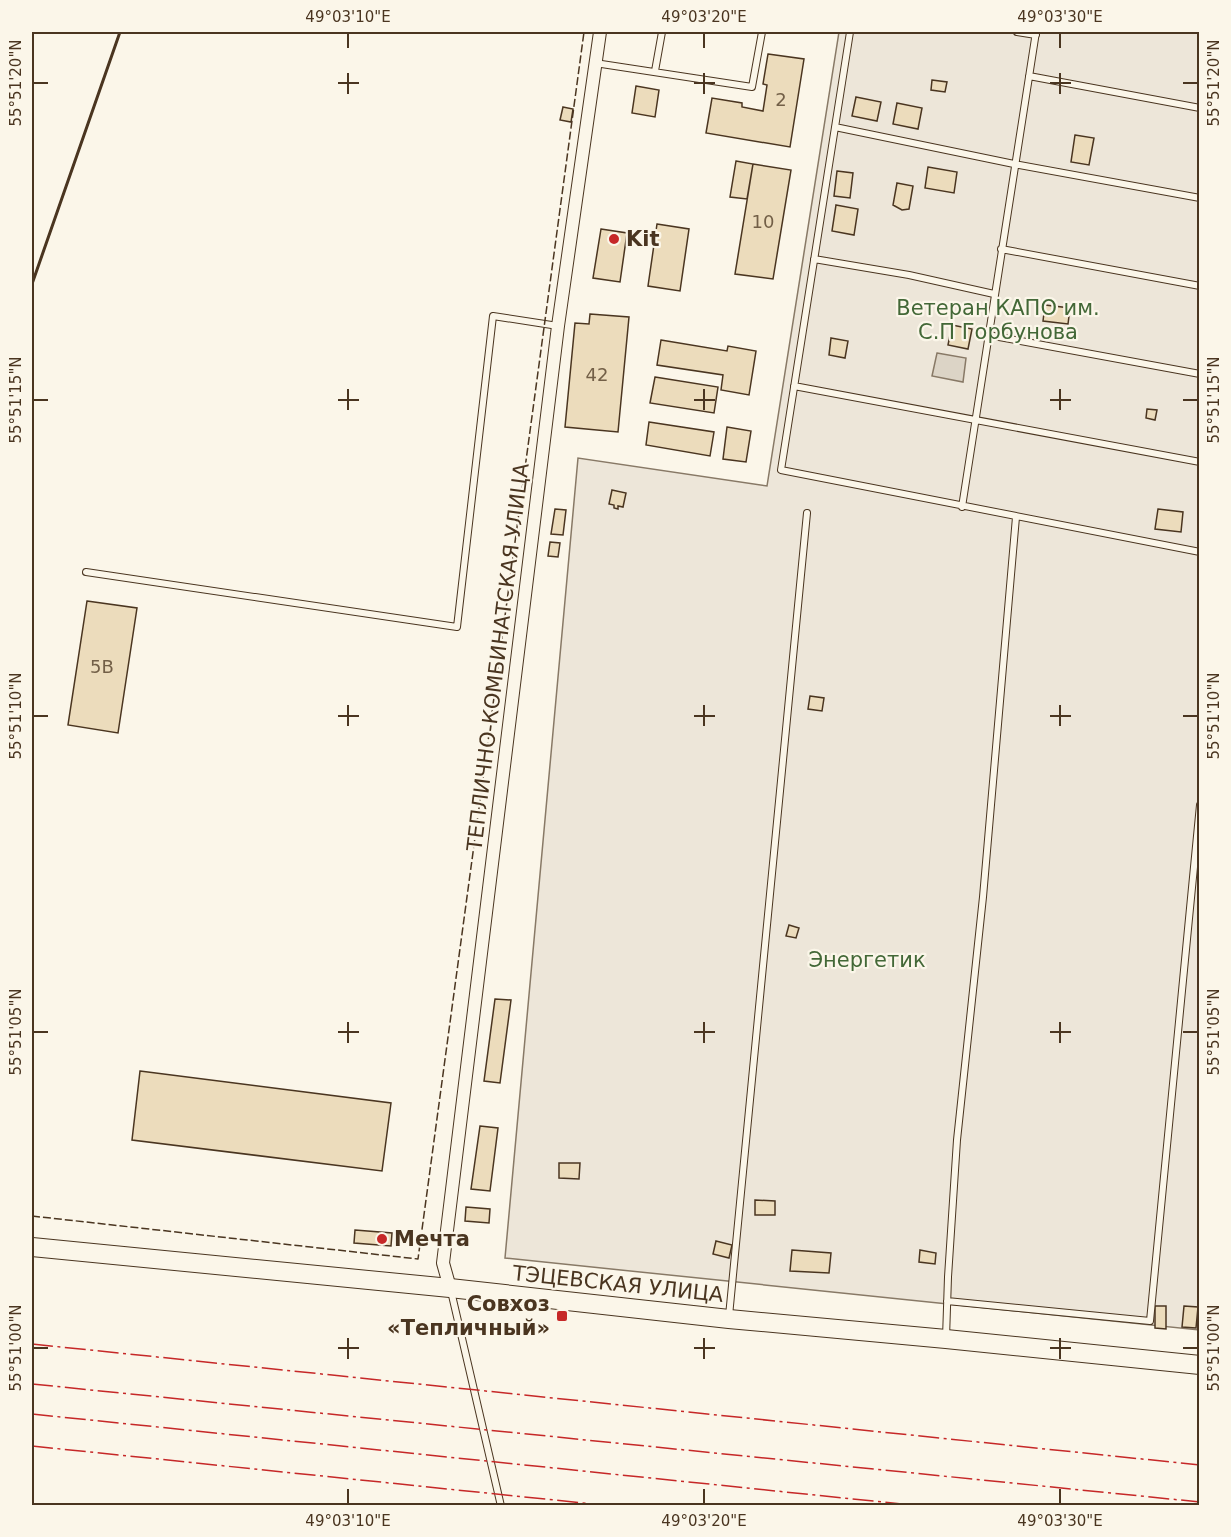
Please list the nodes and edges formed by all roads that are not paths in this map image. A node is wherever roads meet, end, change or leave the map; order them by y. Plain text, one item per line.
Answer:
1 (600, 32) edge
2 (662, 32) edge
3 (762, 32) edge
4 (850, 32) edge
5 (1017, 32) edge
6 (1036, 33) edge
7 (595, 62) junction
8 (656, 71) junction
9 (1029, 76) junction
10 (1200, 108) edge
11 (835, 127) junction
12 (1014, 164) junction
13 (1200, 198) edge
14 (1001, 249) junction
15 (814, 260) junction
16 (1200, 286) edge
17 (994, 294) junction
18 (558, 326) junction
19 (988, 336) junction
20 (1200, 374) edge
21 (794, 386) junction
22 (974, 420) junction
23 (1200, 462) edge
24 (962, 507) junction
25 (807, 513) dead end
26 (1016, 517) junction
27 (1200, 552) edge
28 (86, 572) dead end
29 (1200, 805) edge
30 (32, 1247) edge
31 (450, 1288) junction
32 (947, 1302) junction
33 (729, 1319) junction
34 (946, 1339) junction
35 (1200, 1365) edge
36 (501, 1506) edge

1 - 7 street, ТЕПЛИЧНО-КОМБИНАТСКАЯ УЛИЦА
2 - 8 lane
3 - 8 lane
4 - 11 lane
5 - 6 lane
6 - 9 lane
7 - 8 lane
7 - 18 street, ТЕПЛИЧНО-КОМБИНАТСКАЯ УЛИЦА
9 - 10 lane
9 - 12 lane
11 - 12 lane
11 - 15 lane
12 - 13 lane
12 - 14 lane
14 - 16 lane
14 - 17 lane
15 - 17 lane
15 - 21 lane
17 - 19 lane
18 - 28 lane
18 - 31 street, ТЕПЛИЧНО-КОМБИНАТСКАЯ УЛИЦА
19 - 20 lane
19 - 22 lane
21 - 22 lane
21 - 24 lane
22 - 23 lane
22 - 24 lane
24 - 26 lane
25 - 33 lane
26 - 27 lane
26 - 32 lane
29 - 32 lane
30 - 31 main road, ТЭЦЕВСКАЯ УЛИЦА
31 - 33 main road, ТЭЦЕВСКАЯ УЛИЦА
31 - 36 lane
32 - 34 lane
33 - 34 main road, ТЭЦЕВСКАЯ УЛИЦА
34 - 35 main road, ТЭЦЕВСКАЯ УЛИЦА

